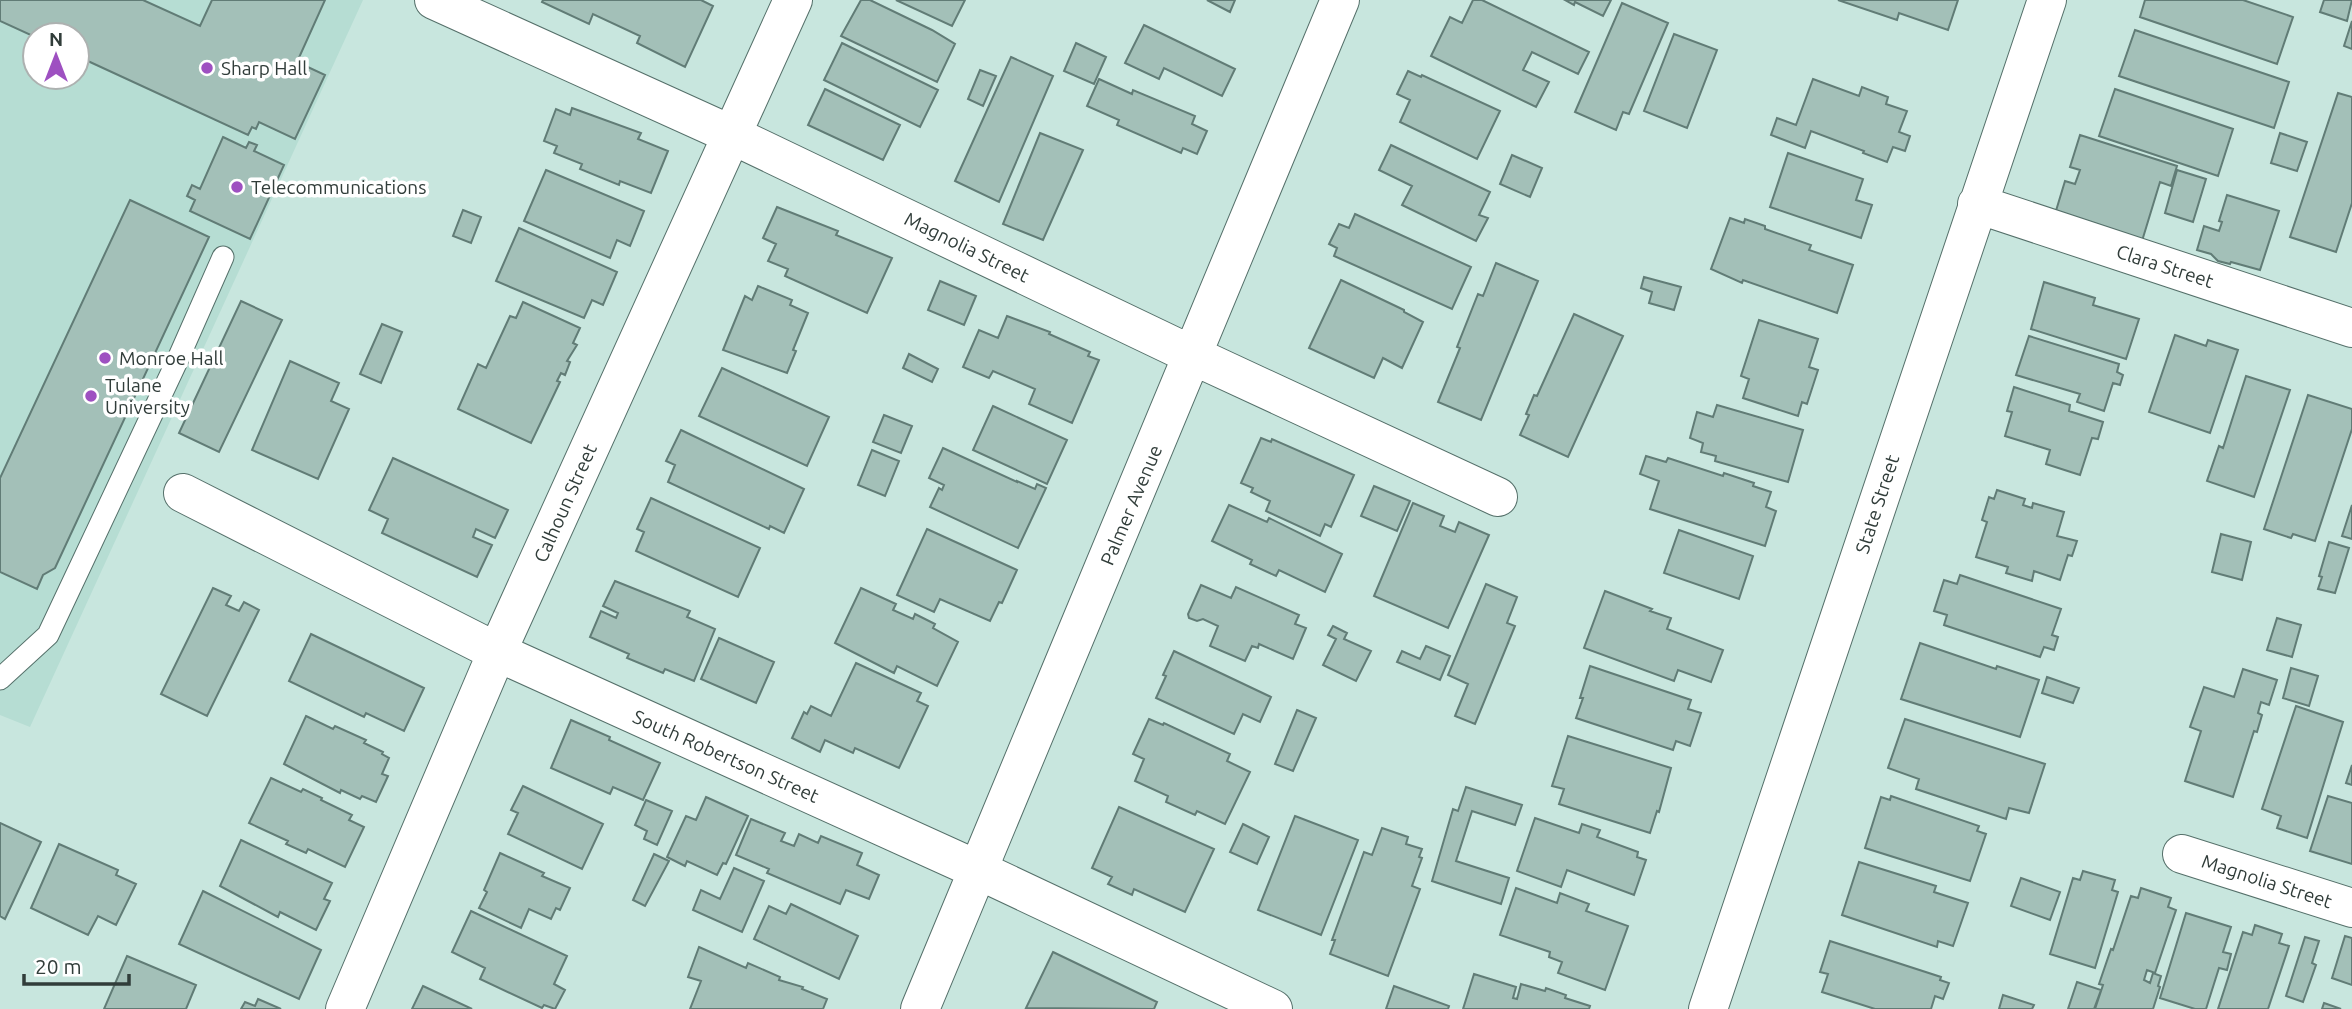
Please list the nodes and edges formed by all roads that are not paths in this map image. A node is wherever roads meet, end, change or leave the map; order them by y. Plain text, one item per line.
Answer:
1 (434, 0) edge
2 (793, 0) edge
3 (1340, 0) edge
4 (2047, 0) edge
5 (732, 135) junction
6 (1977, 204) junction
7 (223, 257) dead end
8 (2352, 328) edge
9 (1194, 356) junction
10 (184, 493) dead end
11 (1498, 497) dead end
12 (497, 652) junction
13 (0, 679) edge
14 (2182, 854) dead end
15 (978, 870) junction
16 (2352, 908) edge
17 (345, 1009) edge
18 (920, 1009) edge
19 (1273, 1009) edge
20 (1709, 1009) edge

1 - 5 street, Magnolia Street
2 - 5 street, Calhoun Street
3 - 9 street, Palmer Avenue
4 - 6 street, State Street
5 - 9 street, Magnolia Street
5 - 12 street, Calhoun Street
6 - 8 street, Clara Street
6 - 20 street, State Street
7 - 13 lane
9 - 11 street, Magnolia Street
9 - 15 street, Palmer Avenue
10 - 12 street, South Robertson Street
12 - 15 street, South Robertson Street
12 - 17 street, Calhoun Street
14 - 16 street, Magnolia Street
15 - 18 street, Palmer Avenue
15 - 19 street, South Robertson Street

